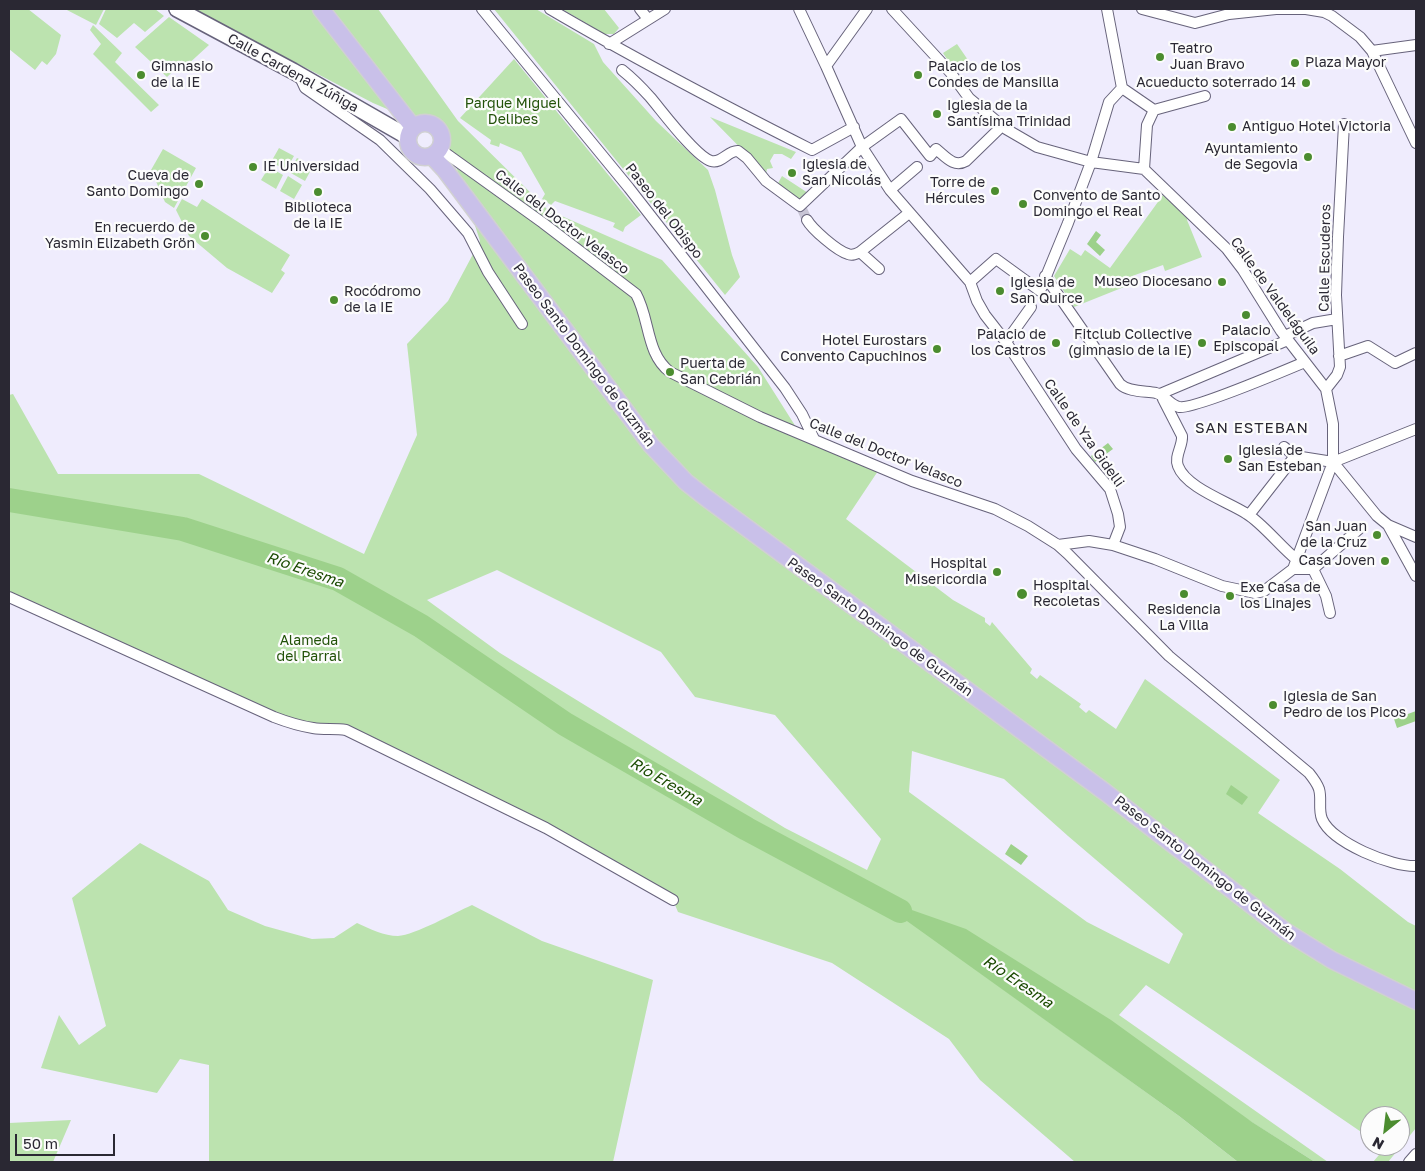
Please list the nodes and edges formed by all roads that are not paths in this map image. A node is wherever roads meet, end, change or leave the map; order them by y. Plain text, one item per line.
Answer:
1 (177, 9) edge
2 (321, 9) edge
3 (482, 9) edge
4 (550, 9) edge
5 (640, 9) edge
6 (665, 9) edge
7 (799, 9) edge
8 (868, 9) edge
9 (892, 9) edge
10 (1107, 9) edge
11 (1142, 9) edge
12 (1273, 9) edge
13 (1325, 10) edge
14 (648, 19) junction
15 (609, 44) junction
16 (1416, 45) edge
17 (1372, 51) junction
18 (826, 66) junction
19 (622, 70) dead end
20 (299, 75) junction
21 (1122, 88) junction
22 (1205, 96) dead end
23 (1154, 110) junction
24 (1344, 124) dead end
25 (1002, 126) junction
26 (854, 127) junction
27 (410, 132) junction
28 (1416, 143) edge
29 (862, 147) junction
30 (436, 152) junction
31 (1091, 162) junction
32 (918, 167) dead end
33 (1144, 169) junction
34 (890, 190) junction
35 (910, 213) junction
36 (807, 220) tunnel mouth
37 (860, 252) junction
38 (879, 269) dead end
39 (1045, 276) junction
40 (970, 282) junction
41 (1031, 306) dead end
42 (1337, 319) junction
43 (522, 324) dead end
44 (1287, 338) junction
45 (1006, 342) junction
46 (1416, 353) edge
47 (1339, 356) junction
48 (1306, 362) junction
49 (1326, 389) junction
50 (1160, 394) junction
51 (1416, 429) edge
52 (814, 439) junction
53 (1284, 447) dead end
54 (1295, 456) junction
55 (1333, 462) junction
56 (1249, 515) junction
57 (1388, 525) junction
58 (1359, 529) dead end
59 (1416, 537) edge
60 (1058, 545) junction
61 (1113, 545) junction
62 (1294, 564) junction
63 (1313, 569) junction
64 (1416, 576) edge
65 (9, 597) edge
66 (1330, 613) dead end
67 (1416, 866) edge
68 (673, 900) dead end
69 (1416, 1001) edge
70 (1416, 1154) edge
71 (1409, 1162) edge

1 - 20 street, Calle Cardenal Zúñiga
2 - 27 main road
3 - 52 street, Paseo del Obispo
4 - 15 street
5 - 14 street
6 - 14 street
7 - 18 street, Calle de Yza Gidelli
8 - 18 street
9 - 25 street
10 - 21 street
11 - 12 street
12 - 13 street
13 - 17 street
14 - 15 street
15 - 26 street
16 - 17 street
17 - 28 street
18 - 26 street, Calle de Yza Gidelli
19 - 29 street
20 - 27 street, Calle Cardenal Zúñiga
20 - 43 street
21 - 23 street
21 - 31 street
22 - 23 street
23 - 33 street
24 - 42 street, Calle Escuderos
25 - 29 street
25 - 31 street
26 - 29 street, Calle de Yza Gidelli
27 - 30 main road
27 - 30 main road
29 - 34 street, Calle de Yza Gidelli
30 - 52 street, Calle del Doctor Velasco
30 - 69 main road, Paseo Santo Domingo de Guzmán
31 - 33 street
31 - 39 street
32 - 34 street
33 - 44 street, Calle de Valdeláguila
34 - 35 street, Calle de Yza Gidelli
35 - 37 street
35 - 40 street, Calle de Yza Gidelli
36 - 37 street
37 - 38 street
39 - 40 street
39 - 50 street
40 - 45 street, Calle de Yza Gidelli
41 - 45 street
42 - 44 street
42 - 47 street, Calle Escuderos
44 - 48 street, Calle de Valdeláguila
44 - 50 street
45 - 61 street, Calle de Yza Gidelli
46 - 47 street
47 - 49 street, Calle Escuderos
48 - 49 street, Calle de Valdeláguila
48 - 50 street
49 - 55 street
50 - 56 street
51 - 55 street
52 - 60 street, Calle del Doctor Velasco
53 - 54 street
54 - 55 street
54 - 56 street
55 - 57 street
55 - 62 street
56 - 62 street
57 - 59 street
57 - 64 street
58 - 63 street
60 - 61 street
60 - 67 street, Calle del Doctor Velasco
61 - 62 street
62 - 63 street
63 - 66 street
65 - 68 street
70 - 71 street

